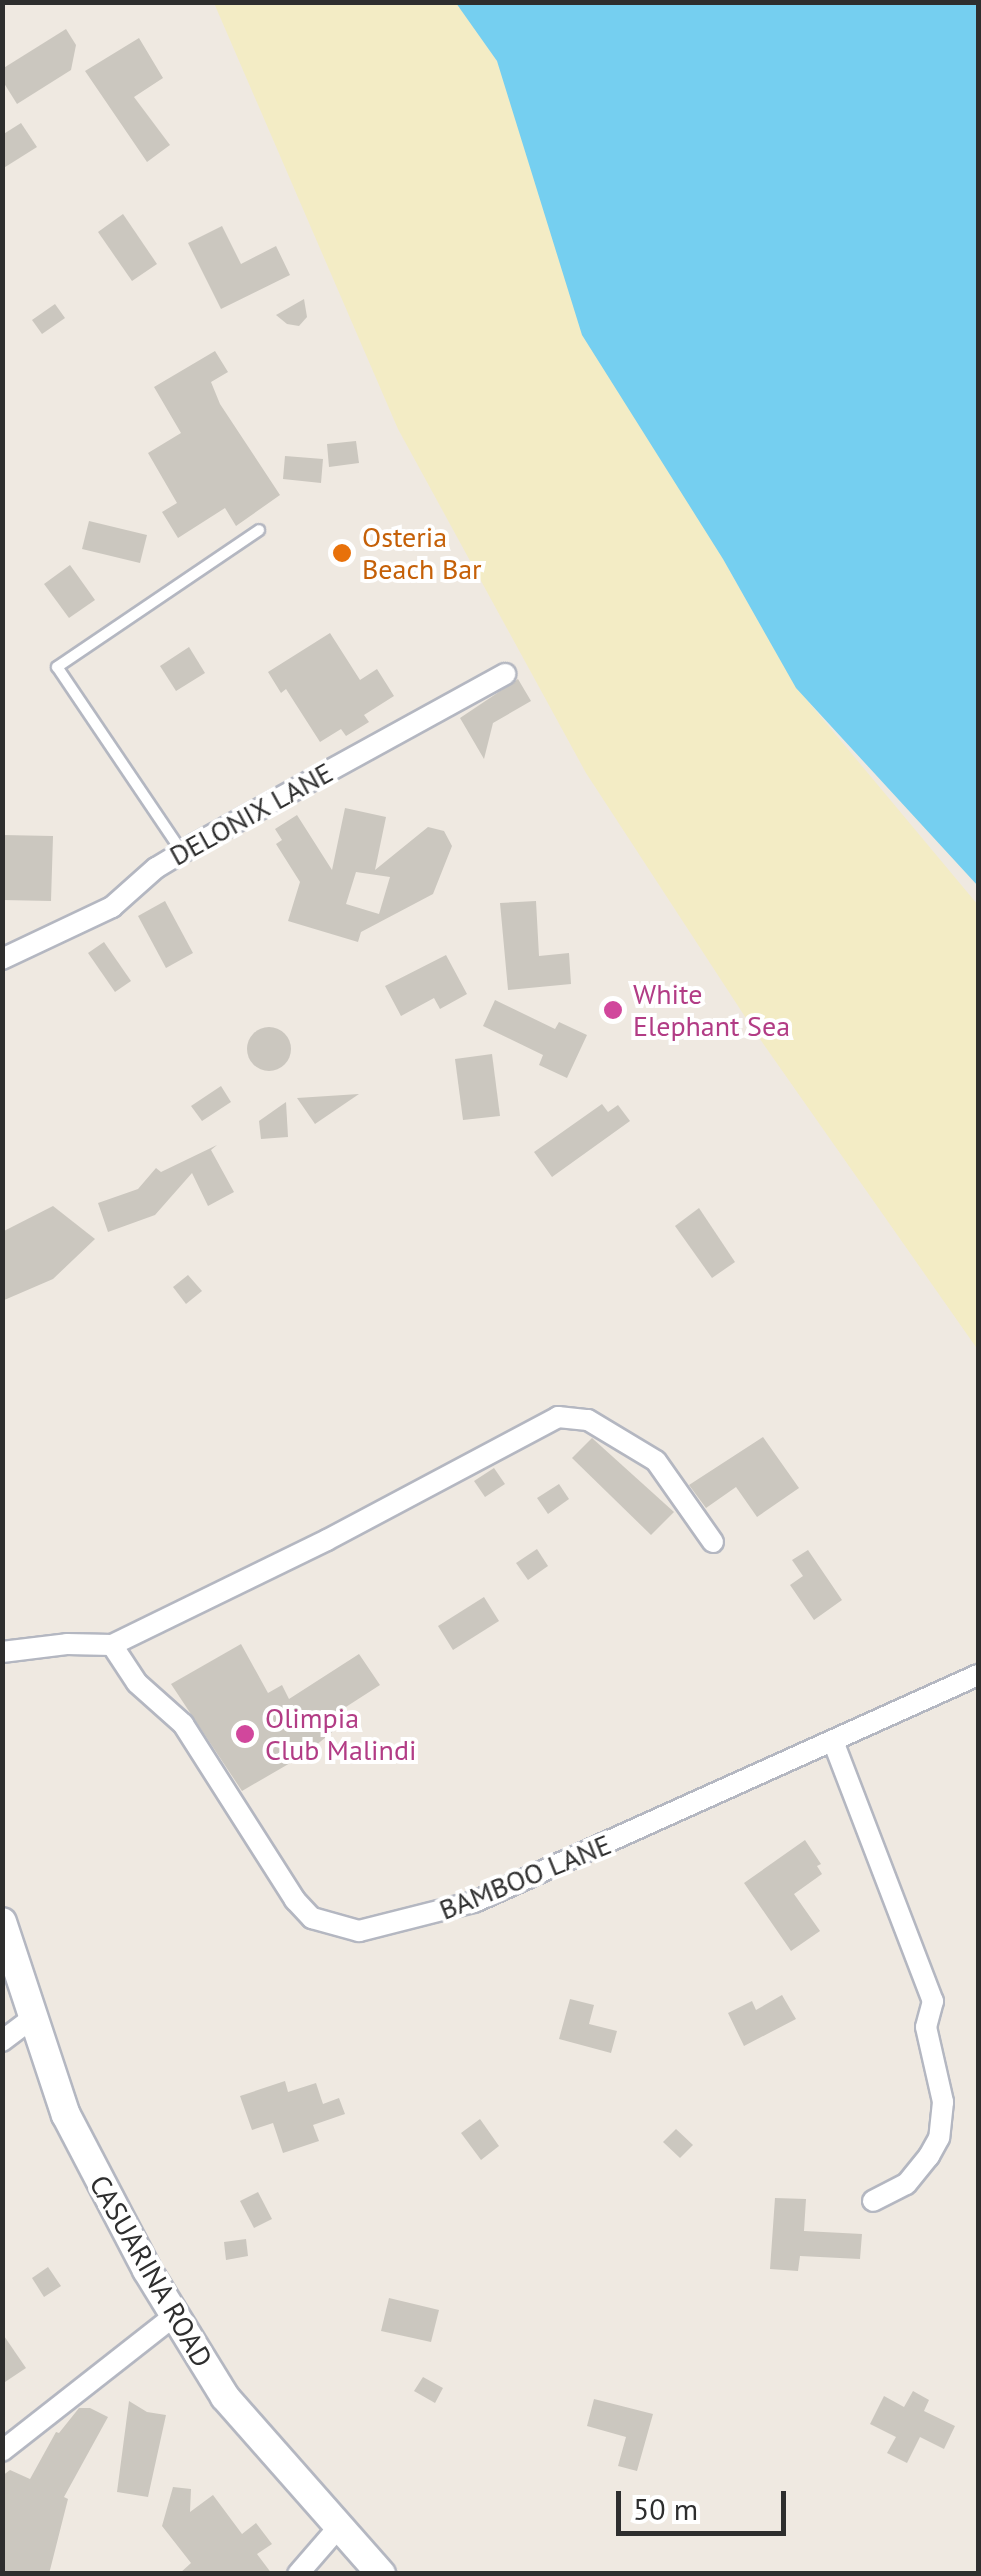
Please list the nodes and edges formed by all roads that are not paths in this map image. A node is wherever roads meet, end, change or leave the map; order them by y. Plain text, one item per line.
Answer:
1 (259, 530) dead end
2 (504, 674) dead end
3 (182, 852) junction
4 (2, 959) edge
5 (713, 1542) dead end
6 (112, 1645) junction
7 (2, 1652) edge
8 (978, 1675) edge
9 (833, 1741) junction
10 (2, 1922) edge
11 (33, 2018) junction
12 (2, 2042) edge
13 (873, 2202) dead end
14 (174, 2316) junction
15 (2, 2451) edge
16 (337, 2529) junction
17 (298, 2574) edge
18 (381, 2574) edge

1 - 3 lane
2 - 3 street, DELONIX LANE
3 - 4 street, DELONIX LANE
5 - 6 street
6 - 7 street
6 - 9 street, BAMBOO LANE
8 - 9 street, BAMBOO LANE
9 - 13 street
10 - 11 street, CASUARINA ROAD
11 - 12 street
11 - 14 street, CASUARINA ROAD
14 - 15 street
14 - 16 street, CASUARINA ROAD
16 - 17 street
16 - 18 street, CASUARINA ROAD

